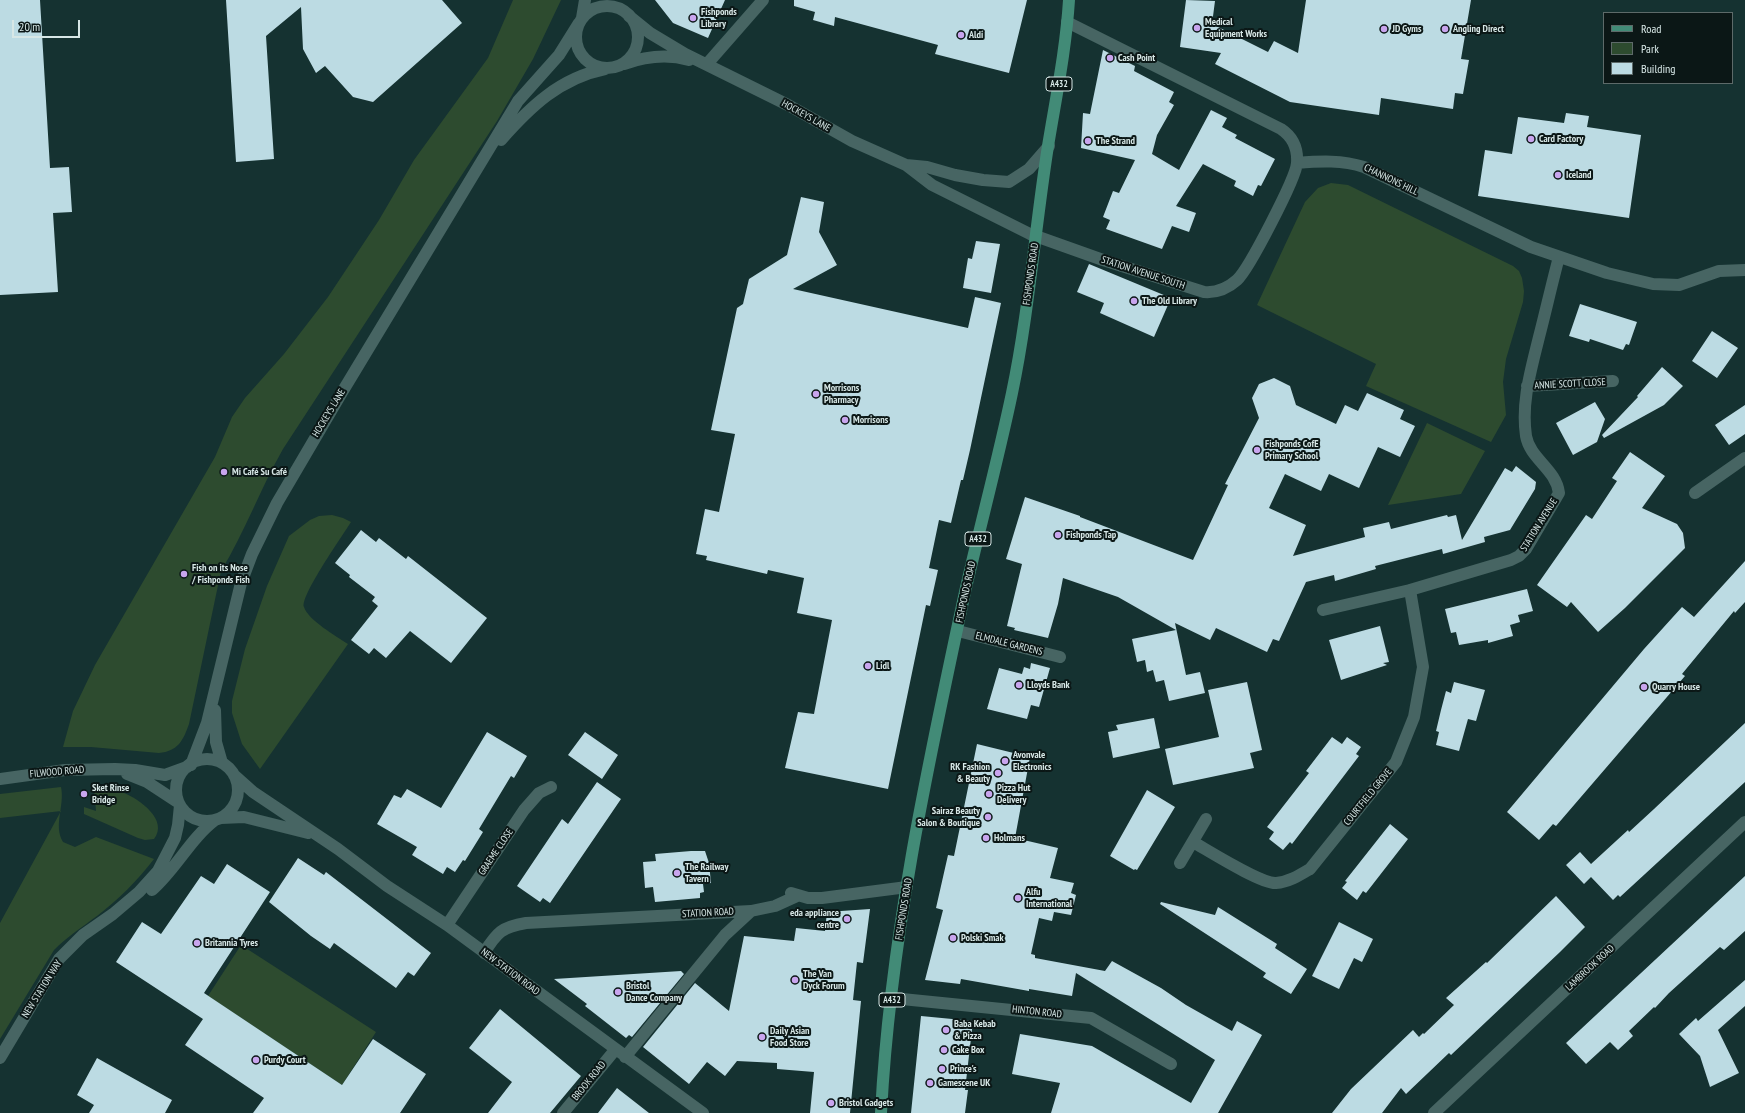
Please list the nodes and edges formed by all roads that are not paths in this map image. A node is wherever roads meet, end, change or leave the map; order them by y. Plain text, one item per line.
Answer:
1 (585, 0) edge
2 (613, 0) edge
3 (763, 0) edge
4 (1069, 0) edge
5 (625, 13) junction
6 (581, 21) junction
7 (1068, 22) junction
8 (707, 64) junction
9 (615, 66) junction
10 (1048, 146) junction
11 (481, 162) junction
12 (1297, 163) junction
13 (906, 165) junction
14 (1036, 236) junction
15 (1559, 257) junction
16 (1745, 270) edge
17 (1613, 382) dead end
18 (1527, 386) junction
19 (1745, 458) edge
20 (1695, 493) dead end
21 (1410, 590) junction
22 (1323, 610) dead end
23 (958, 631) junction
24 (1060, 657) dead end
25 (216, 681) junction
26 (222, 763) junction
27 (189, 766) junction
28 (115, 769) junction
29 (234, 775) junction
30 (0, 778) edge
31 (551, 787) dead end
32 (180, 804) junction
33 (218, 819) junction
34 (1206, 819) dead end
35 (1745, 822) edge
36 (315, 834) junction
37 (1193, 842) junction
38 (1180, 863) dead end
39 (907, 887) junction
40 (751, 911) junction
41 (113, 914) junction
42 (447, 925) junction
43 (484, 953) junction
44 (892, 998) junction
45 (620, 1053) junction
46 (0, 1058) edge
47 (1171, 1064) dead end
48 (563, 1113) edge
49 (702, 1113) edge
50 (881, 1113) edge
51 (1434, 1113) edge

1 - 6 street
2 - 5 street, HOCKEYS LANE
3 - 8 street
4 - 7 main road, FISHPONDS ROAD / A432
5 - 6 street, HOCKEYS LANE
5 - 8 street, HOCKEYS LANE
5 - 9 street, HOCKEYS LANE
6 - 9 street
6 - 11 street, HOCKEYS LANE
7 - 10 main road, FISHPONDS ROAD / A432
7 - 12 street
8 - 9 street, HOCKEYS LANE
8 - 13 street, HOCKEYS LANE
9 - 11 street, HOCKEYS LANE
10 - 13 street, HOCKEYS LANE
10 - 14 main road, FISHPONDS ROAD / A432
11 - 25 street, HOCKEYS LANE
12 - 14 street, STATION AVENUE SOUTH
12 - 15 street, CHANNONS HILL
13 - 14 street, HOCKEYS LANE
14 - 23 main road, FISHPONDS ROAD / A432
15 - 16 street, CHANNONS HILL
15 - 18 street, STATION AVENUE
17 - 18 street, ANNIE SCOTT CLOSE
18 - 21 street, STATION AVENUE
19 - 20 street
21 - 22 street, STATION AVENUE
21 - 37 street, COURTFIELD GROVE
23 - 24 street, ELMDALE GARDENS
23 - 39 main road, FISHPONDS ROAD / A432
25 - 26 street, HOCKEYS LANE
25 - 27 street, HOCKEYS LANE
26 - 27 street
26 - 29 street
27 - 28 street, FILWOOD ROAD
27 - 32 street
28 - 30 street, FILWOOD ROAD
28 - 32 street, FILWOOD ROAD
29 - 33 street
29 - 36 street, NEW STATION ROAD
31 - 42 street, GRAEME CLOSE
32 - 33 street
32 - 41 street, NEW STATION WAY
33 - 36 street, NEW STATION ROAD
33 - 41 street, NEW STATION WAY
34 - 37 street
35 - 51 street, LAMBROOK ROAD
36 - 42 street, NEW STATION ROAD
37 - 38 street
39 - 40 street
39 - 44 main road, FISHPONDS ROAD / A432
40 - 43 street, STATION ROAD
40 - 45 street, STATION ROAD
41 - 46 street, NEW STATION WAY
42 - 43 street, NEW STATION ROAD
43 - 45 street, NEW STATION ROAD
44 - 47 street, HINTON ROAD
44 - 50 main road, FISHPONDS ROAD / A432
45 - 48 street, BROOK ROAD
45 - 49 street, NEW STATION ROAD

